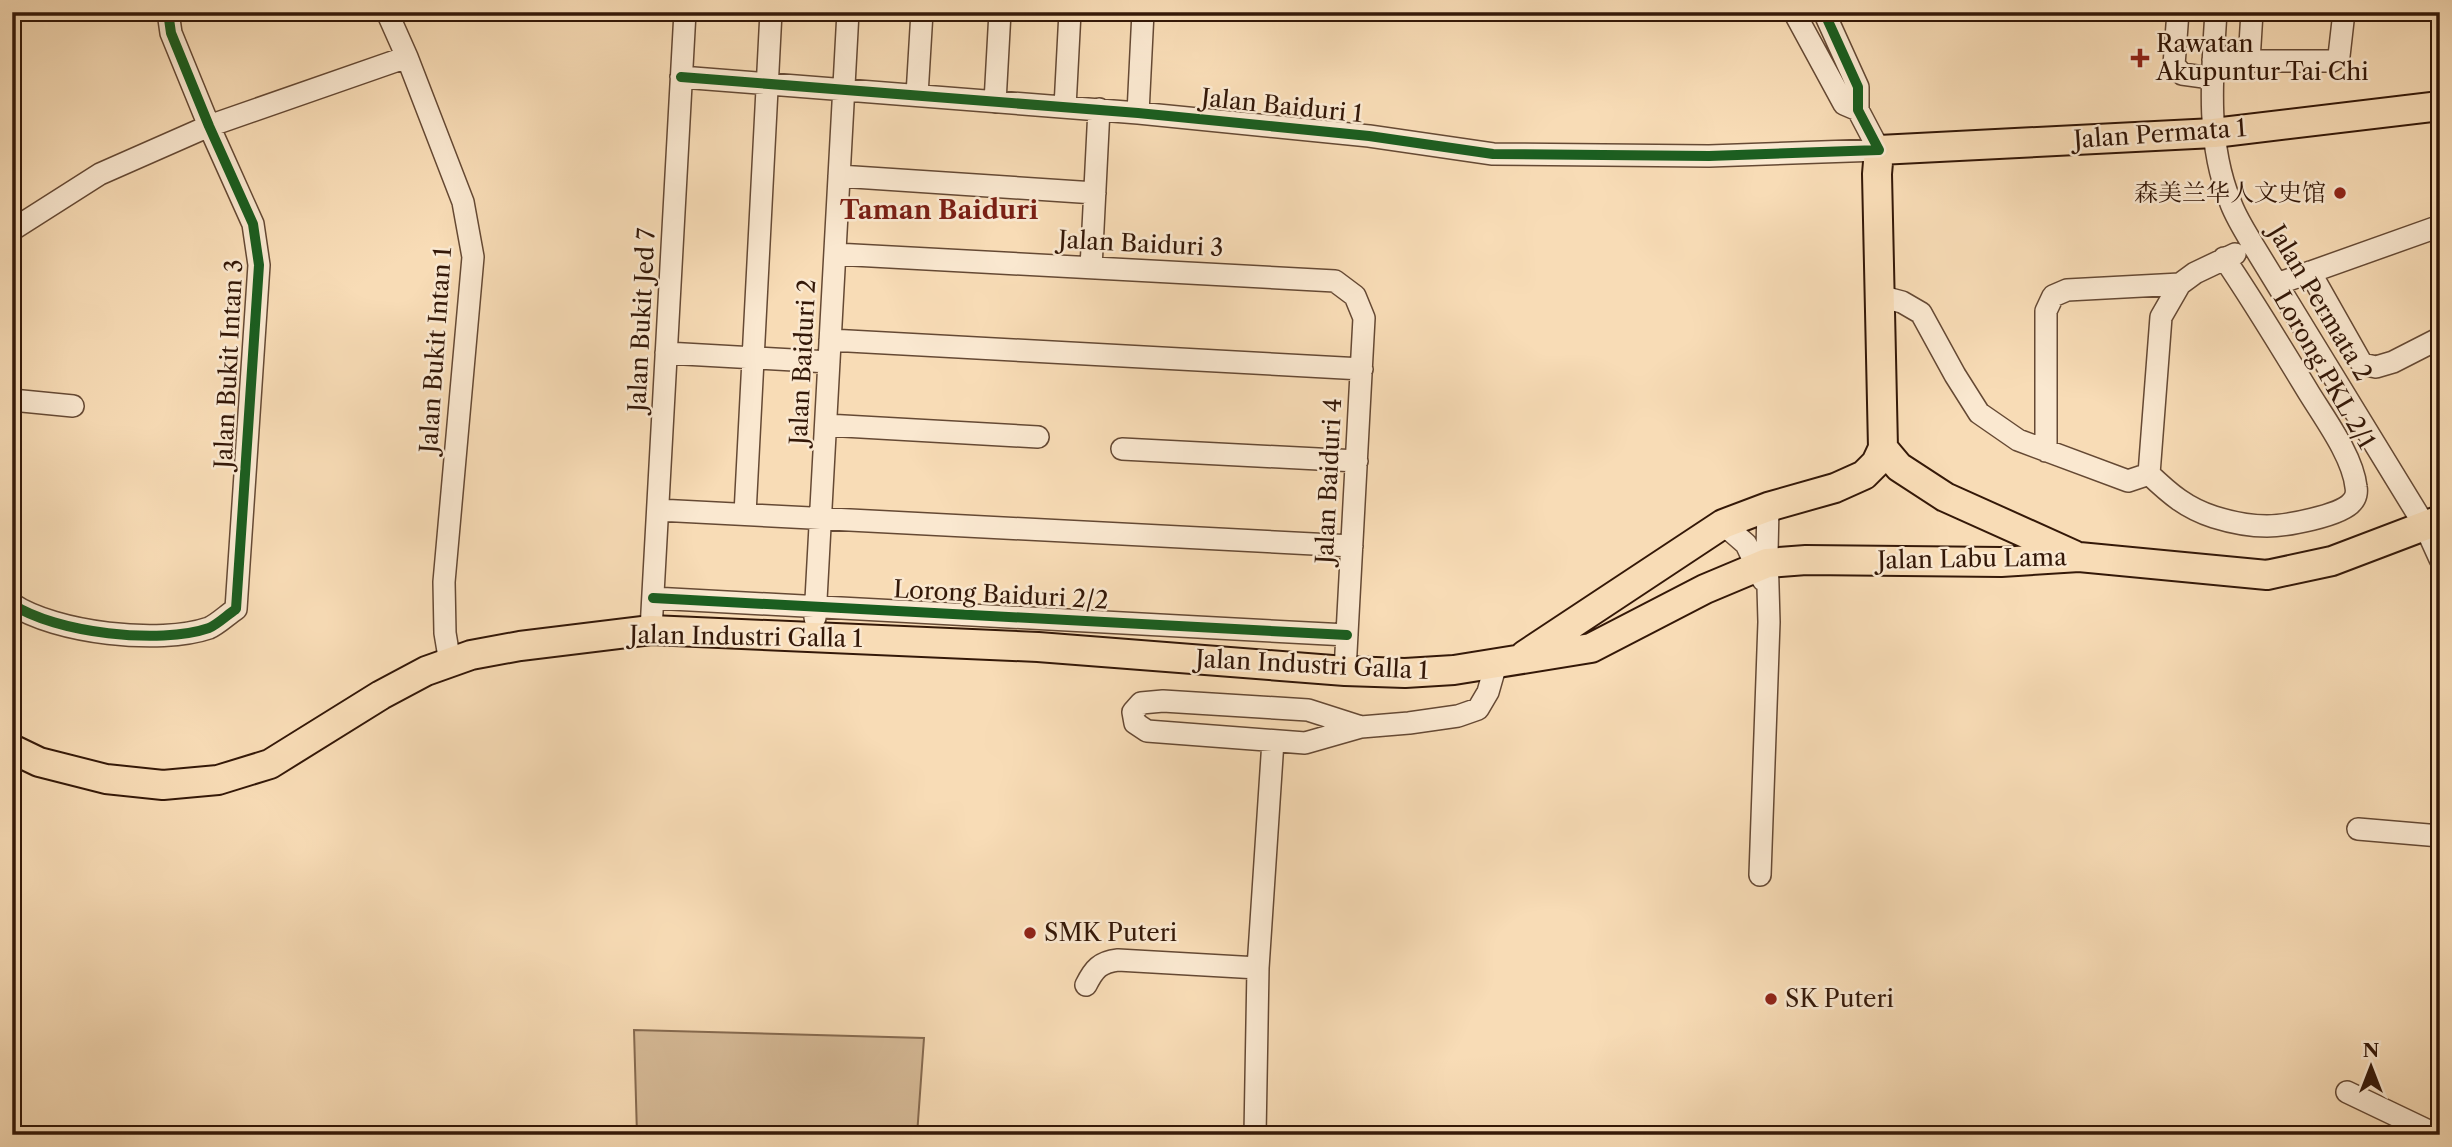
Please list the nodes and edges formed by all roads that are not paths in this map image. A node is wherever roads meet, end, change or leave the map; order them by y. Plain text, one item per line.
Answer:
1 (168, 12) edge
2 (387, 12) edge
3 (685, 12) edge
4 (771, 12) edge
5 (848, 12) edge
6 (922, 12) edge
7 (1000, 12) edge
8 (1070, 12) edge
9 (1143, 12) edge
10 (1794, 12) edge
11 (1824, 12) edge
12 (2178, 12) edge
13 (2216, 12) edge
14 (2252, 12) edge
15 (2344, 12) edge
16 (407, 57) junction
17 (2249, 61) junction
18 (2212, 69) junction
19 (681, 77) junction
20 (768, 84) junction
21 (844, 90) junction
22 (917, 96) junction
23 (995, 102) junction
24 (2440, 106) edge
25 (1065, 107) junction
26 (1099, 110) junction
27 (1858, 110) junction
28 (1138, 113) junction
29 (209, 126) junction
30 (2214, 133) junction
31 (1879, 150) junction
32 (839, 176) junction
33 (1095, 193) junction
34 (2440, 226) edge
35 (12, 230) edge
36 (2253, 244) junction
37 (835, 254) junction
38 (2224, 258) junction
39 (1091, 268) junction
40 (2310, 272) junction
41 (2180, 284) junction
42 (2277, 284) junction
43 (1355, 296) joint
44 (1879, 296) junction
45 (2440, 338) edge
46 (829, 351) junction
47 (666, 353) junction
48 (753, 358) junction
49 (1362, 369) junction
50 (12, 400) edge
51 (73, 406) dead end
52 (826, 425) junction
53 (1038, 437) dead end
54 (1883, 448) junction
55 (1122, 449) dead end
56 (2046, 451) junction
57 (1357, 461) junction
58 (2149, 474) junction
59 (1768, 507) junction
60 (658, 510) junction
61 (745, 514) junction
62 (820, 518) junction
63 (2432, 523) edge
64 (1723, 524) junction
65 (1352, 547) junction
66 (2079, 557) junction
67 (2440, 559) edge
68 (1762, 565) junction
69 (653, 598) junction
70 (12, 604) edge
71 (816, 606) junction
72 (651, 630) junction
73 (1347, 635) junction
74 (814, 638) junction
75 (1506, 662) junction
76 (450, 663) junction
77 (1345, 671) junction
78 (1361, 727) junction
79 (1273, 741) junction
80 (12, 750) edge
81 (2358, 829) dead end
82 (2440, 836) edge
83 (1759, 875) dead end
84 (1258, 968) junction
85 (1086, 985) dead end
86 (2347, 1092) dead end
87 (1255, 1135) edge
88 (2437, 1135) edge

1 - 29 street, Jalan Bukit Intan 3
2 - 16 street, Jalan Bukit Intan 1
3 - 19 street, Jalan Bukit Jed 7
4 - 20 street
5 - 21 street, Jalan Baiduri 2
6 - 22 street
7 - 23 street
8 - 25 street
9 - 28 street
10 - 27 street
11 - 27 street
12 - 18 street
13 - 18 street, Jalan Permata 2
14 - 17 street
15 - 17 street
16 - 29 street
16 - 76 street, Jalan Bukit Intan 1
17 - 18 street
18 - 30 street, Jalan Permata 2
19 - 20 street, Jalan Baiduri 1
19 - 47 street, Jalan Bukit Jed 7
20 - 21 street, Jalan Baiduri 1
20 - 48 street
21 - 22 street, Jalan Baiduri 1
21 - 32 street, Jalan Baiduri 2
22 - 23 street, Jalan Baiduri 1
23 - 25 street, Jalan Baiduri 1
24 - 30 main road, Jalan Permata 1
25 - 26 street, Jalan Baiduri 1
26 - 28 street, Jalan Baiduri 1
26 - 33 street
27 - 31 street
28 - 31 street, Jalan Baiduri 1
29 - 35 street
29 - 70 street, Jalan Bukit Intan 3
30 - 31 main road, Jalan Permata 1
30 - 36 street, Jalan Permata 2
31 - 44 main road
32 - 33 street
32 - 37 street, Jalan Baiduri 2
33 - 39 street
34 - 40 street
36 - 38 street
36 - 42 street, Jalan Permata 2
37 - 39 street, Jalan Baiduri 3
37 - 46 street, Jalan Baiduri 2
38 - 41 street
38 - 58 street, Lorong PKL 2/1
39 - 43 street, Jalan Baiduri 3
40 - 42 street
40 - 45 street
41 - 56 street
41 - 58 street
42 - 63 street, Jalan Permata 2
43 - 49 street, Jalan Baiduri 4
44 - 54 main road
44 - 56 street
46 - 48 street
46 - 49 street
46 - 52 street, Jalan Baiduri 2
47 - 48 street
47 - 60 street, Jalan Bukit Jed 7
48 - 61 street
49 - 57 street, Jalan Baiduri 4
50 - 51 street
52 - 53 street
52 - 62 street, Jalan Baiduri 2
54 - 59 main road
54 - 66 main road
55 - 57 street
56 - 58 street
57 - 65 street, Jalan Baiduri 4
59 - 64 main road
59 - 68 street
60 - 61 street
60 - 69 street, Jalan Bukit Jed 7
61 - 62 street
62 - 65 street
62 - 71 street, Jalan Baiduri 2
63 - 66 main road, Jalan Labu Lama
63 - 67 street, Jalan Permata 2
64 - 68 street
64 - 75 main road
65 - 73 street, Jalan Baiduri 4
66 - 68 main road, Jalan Labu Lama
68 - 75 main road, Jalan Labu Lama
68 - 83 street
69 - 71 street, Lorong Baiduri 2/2
69 - 72 street, Jalan Bukit Jed 7
71 - 73 street, Lorong Baiduri 2/2
71 - 74 street, Jalan Baiduri 2
72 - 74 main road, Jalan Industri Galla 1
72 - 76 main road, Jalan Industri Galla 1
73 - 77 street, Jalan Baiduri 4
74 - 77 main road, Jalan Industri Galla 1
75 - 77 main road, Jalan Industri Galla 1
75 - 78 street
76 - 80 main road, Jalan Industri Galla 1
78 - 79 street
78 - 79 street
79 - 84 street
81 - 82 street
84 - 85 street
84 - 87 street
86 - 88 street

